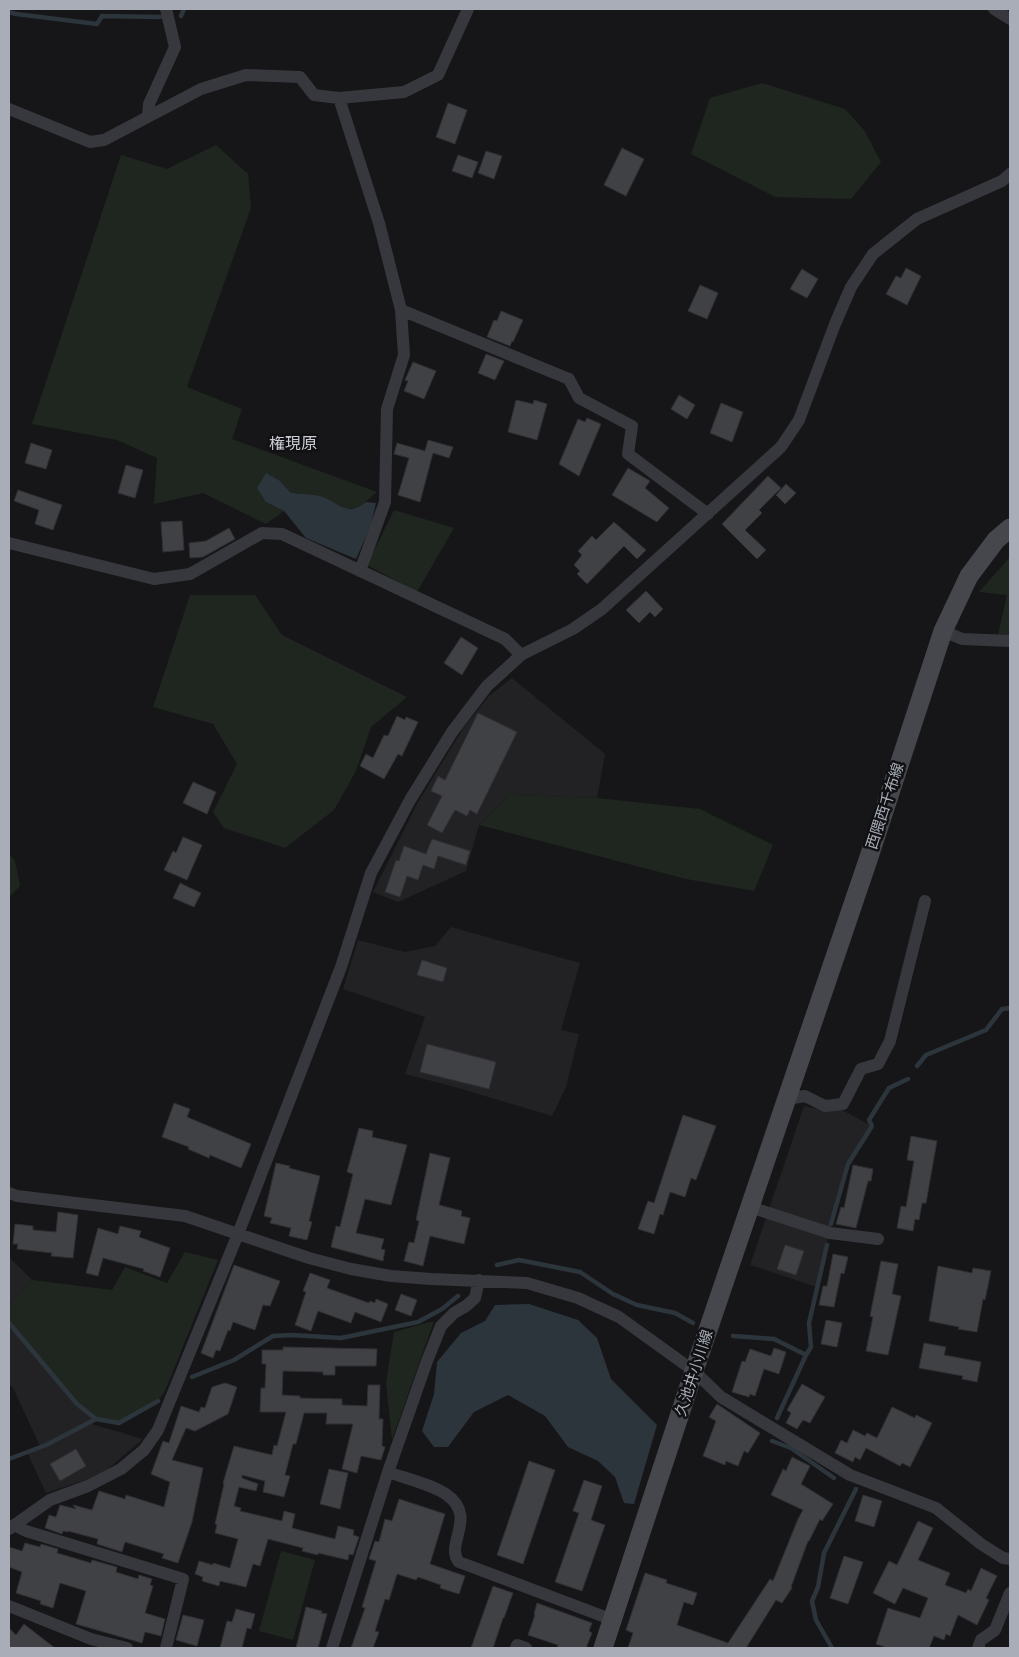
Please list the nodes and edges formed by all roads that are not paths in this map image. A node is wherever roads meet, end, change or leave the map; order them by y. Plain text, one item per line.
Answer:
1 (166, 9) edge
2 (468, 9) edge
3 (994, 9) edge
4 (1010, 20) edge
5 (339, 98) junction
6 (9, 109) edge
7 (148, 116) junction
8 (1010, 174) edge
9 (401, 310) junction
10 (708, 514) junction
11 (1010, 528) edge
12 (9, 543) edge
13 (360, 571) junction
14 (943, 631) junction
15 (1010, 641) edge
16 (521, 655) junction
17 (925, 901) dead end
18 (787, 1099) junction
19 (9, 1193) edge
20 (750, 1207) junction
21 (238, 1234) junction
22 (878, 1239) dead end
23 (479, 1280) junction
24 (694, 1371) junction
25 (388, 1472) junction
26 (11, 1527) edge
27 (1010, 1559) edge
28 (1010, 1593) edge
29 (9, 1606) edge
30 (613, 1620) junction
31 (111, 1646) edge
32 (127, 1648) edge
33 (166, 1648) edge
34 (332, 1648) edge
35 (516, 1648) edge
36 (526, 1648) edge
37 (603, 1648) edge
38 (978, 1648) edge

1 - 7 street
2 - 5 street
3 - 4 street
5 - 7 street
5 - 9 street
6 - 7 street
8 - 10 street
9 - 10 street
9 - 13 street
10 - 16 street
11 - 14 street, 西隈西千布線
12 - 13 street
13 - 16 street
14 - 15 street
14 - 18 street, 西隈西千布線
16 - 21 street
17 - 18 street
18 - 20 street, 久池井小川線
19 - 21 street
20 - 22 street
20 - 24 street, 久池井小川線
21 - 23 street
21 - 26 street
23 - 24 street
23 - 25 street
24 - 27 street
24 - 30 street, 久池井小川線
25 - 30 street
25 - 34 street
26 - 33 street
28 - 38 street
29 - 31 street
30 - 37 street, 久池井小川線
31 - 32 street
35 - 36 street

